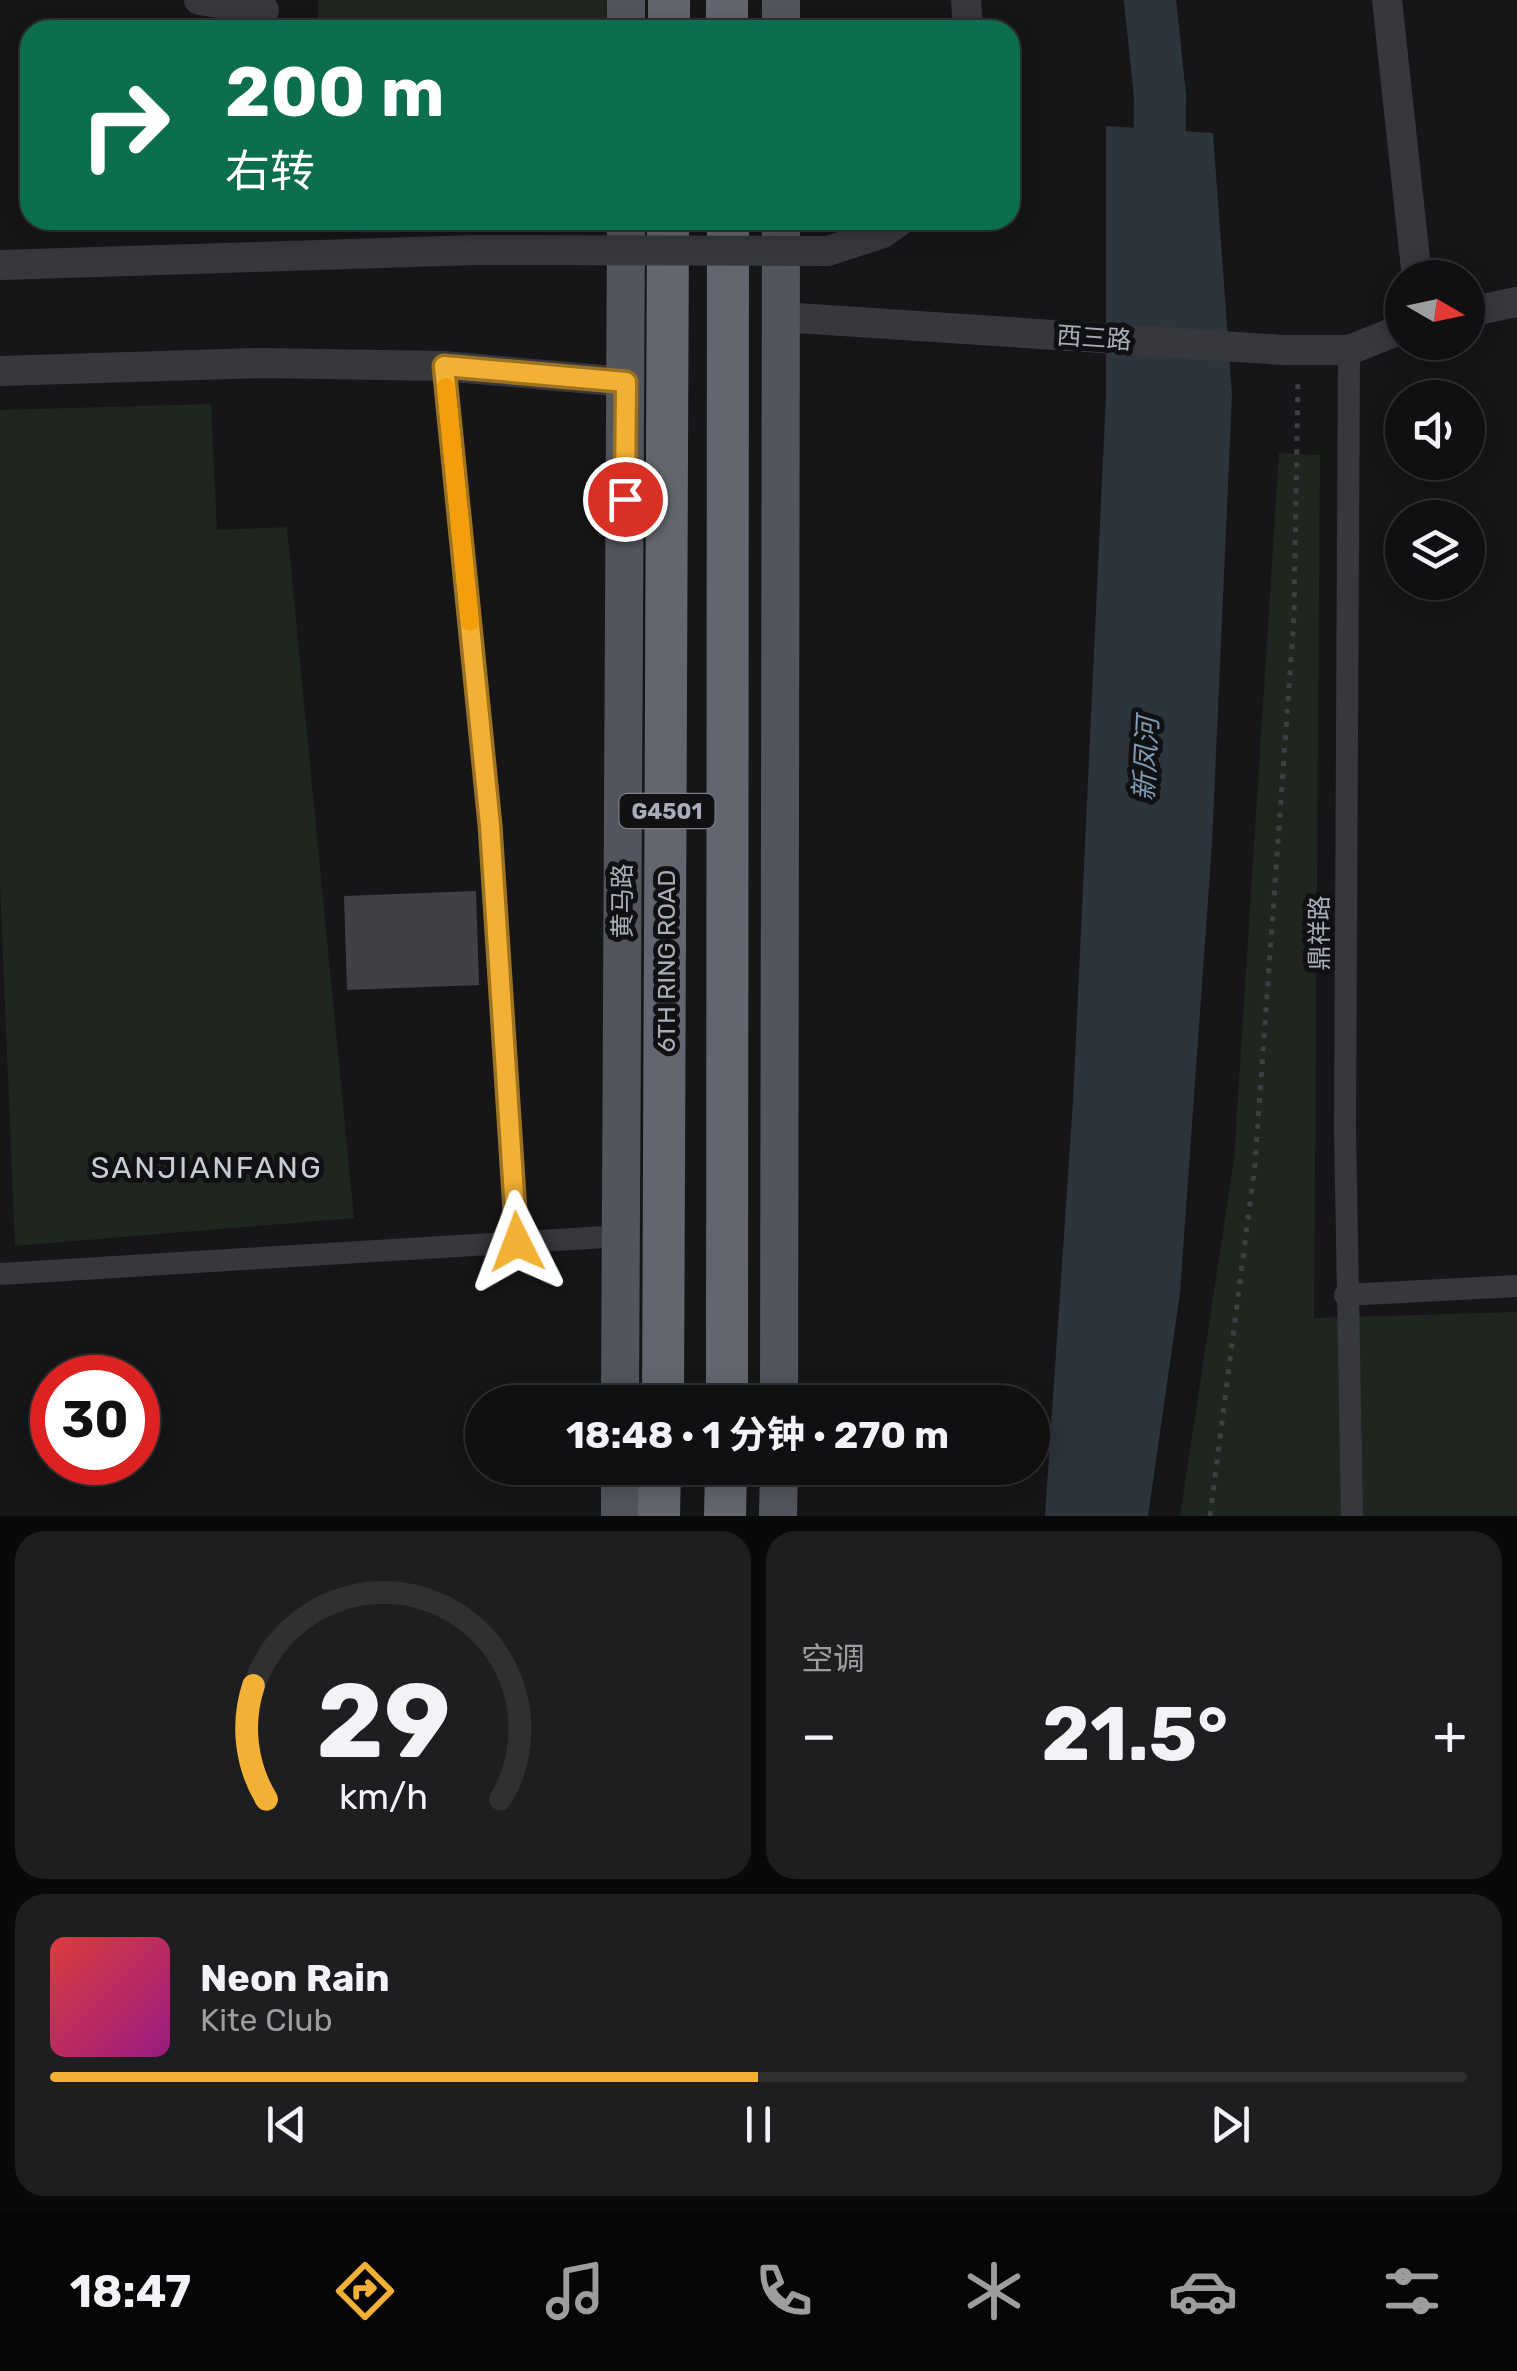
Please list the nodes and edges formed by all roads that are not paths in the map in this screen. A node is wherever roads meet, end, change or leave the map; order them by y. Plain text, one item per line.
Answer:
1 (198, 0) edge
2 (1387, 0) edge
3 (264, 10) dead end
4 (626, 230) edge
5 (668, 230) edge
6 (728, 230) edge
7 (781, 230) edge
8 (887, 230) edge
9 (1415, 260) edge
10 (0, 265) edge
11 (1517, 302) edge
12 (1485, 309) edge
13 (782, 317) junction
14 (1385, 336) edge
15 (1350, 350) junction
16 (444, 366) junction
17 (0, 370) edge
18 (626, 382) junction
19 (620, 1236) junction
20 (517, 1242) junction
21 (0, 1274) edge
22 (1517, 1286) edge
23 (1345, 1295) junction
24 (620, 1385) edge
25 (662, 1385) edge
26 (727, 1385) edge
27 (780, 1385) edge
28 (620, 1485) edge
29 (660, 1485) edge
30 (726, 1485) edge
31 (779, 1485) edge
32 (620, 1516) edge
33 (659, 1516) edge
34 (725, 1516) edge
35 (778, 1516) edge
36 (1352, 1516) edge

1 - 3 street
2 - 9 street
4 - 18 main road, 黄马路
5 - 25 highway, 6TH RING ROAD / G4501
6 - 26 highway, G4501
7 - 13 main road
8 - 10 street, bridge
11 - 12 street
13 - 15 street, 西三路
13 - 27 main road
14 - 15 street, 西三路
15 - 23 street, 鼎祥路
16 - 17 street
16 - 18 street
16 - 20 street
18 - 19 main road, 黄马路
19 - 20 street
19 - 24 main road, 黄马路
20 - 21 street
22 - 23 street
23 - 36 street, 鼎祥路
28 - 32 main road
29 - 33 highway
30 - 34 highway
31 - 35 main road

